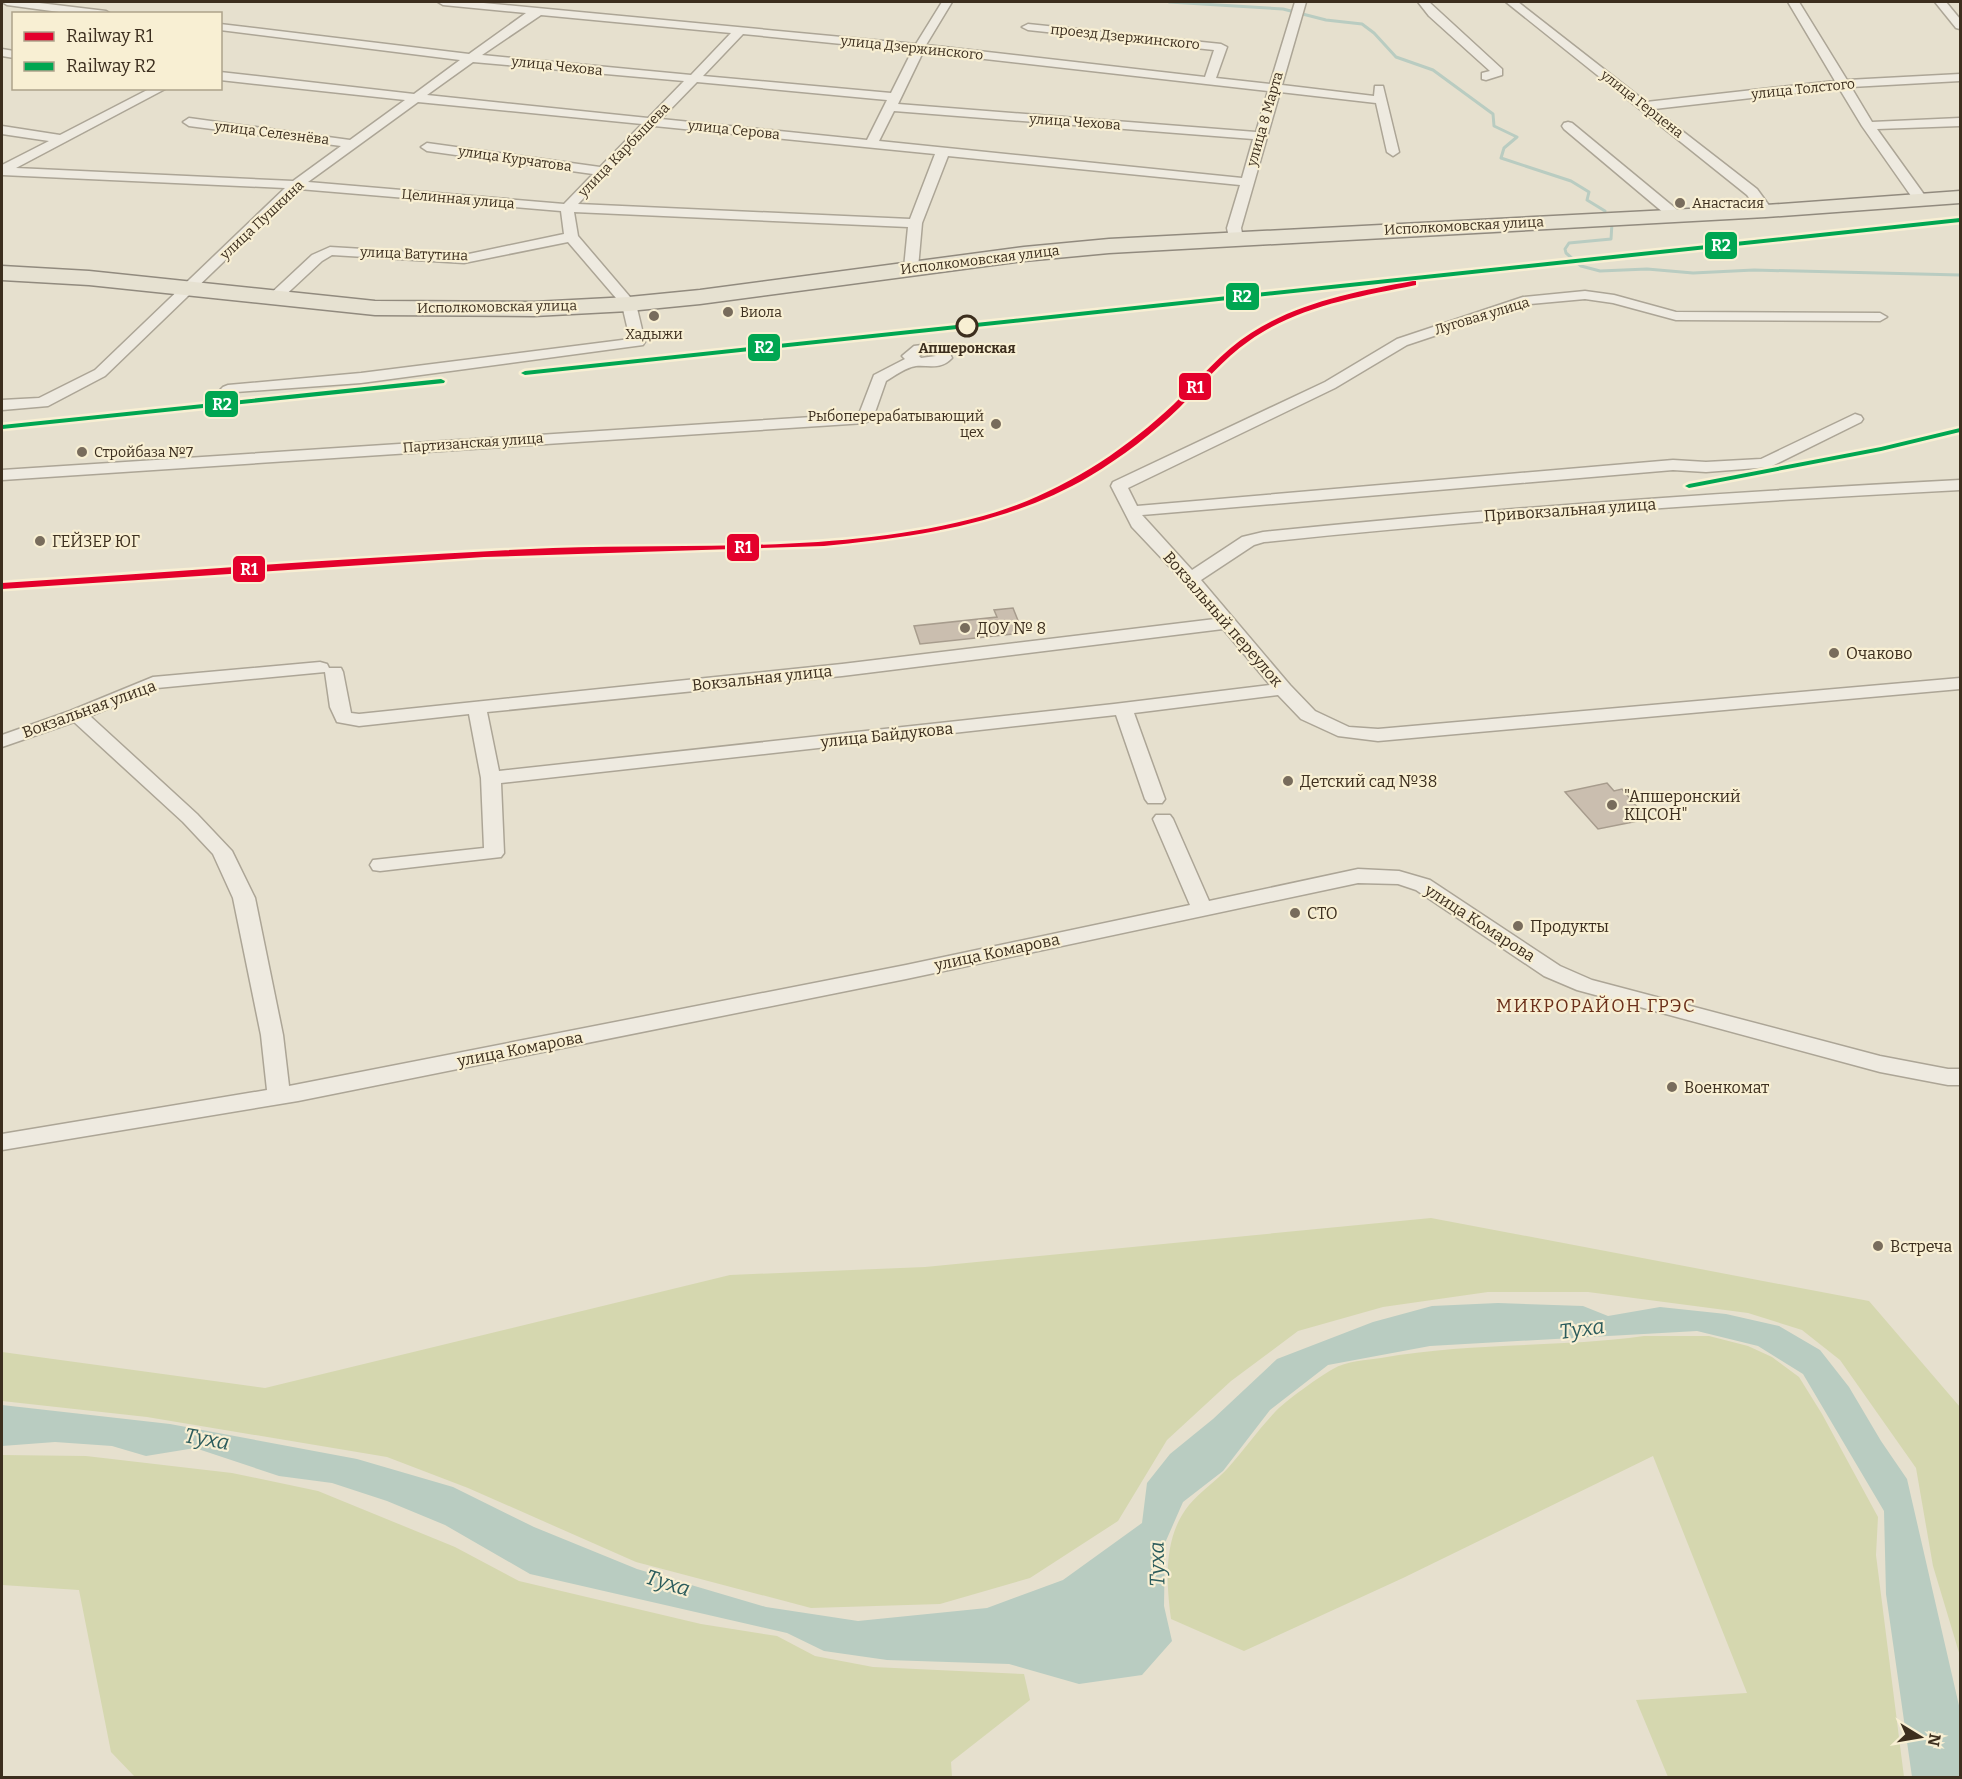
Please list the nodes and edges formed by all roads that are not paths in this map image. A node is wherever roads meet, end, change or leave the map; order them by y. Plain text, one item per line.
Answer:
1 (7, 2) edge
2 (443, 2) edge
3 (947, 2) edge
4 (1423, 2) edge
5 (1512, 2) edge
6 (1794, 2) edge
7 (1940, 2) edge
8 (543, 7) edge
9 (1298, 9) edge
10 (90, 12) edge
11 (1960, 26) edge
12 (222, 27) edge
13 (1028, 27) dead end
14 (740, 31) junction
15 (919, 48) junction
16 (471, 58) junction
17 (222, 76) edge
18 (1486, 76) dead end
19 (1960, 77) edge
20 (693, 80) junction
21 (1209, 82) junction
22 (1844, 84) junction
23 (1274, 88) junction
24 (157, 90) edge
25 (417, 98) junction
26 (892, 102) junction
27 (1645, 106) junction
28 (189, 122) dead end
29 (651, 122) junction
30 (1960, 122) edge
31 (1568, 126) dead end
32 (1868, 126) junction
33 (2, 130) edge
34 (1260, 136) junction
35 (61, 139) junction
36 (872, 143) junction
37 (354, 144) junction
38 (427, 147) dead end
39 (943, 151) junction
40 (1393, 152) dead end
41 (2, 171) edge
42 (603, 171) junction
43 (1247, 182) junction
44 (296, 185) junction
45 (1960, 197) edge
46 (1921, 200) junction
47 (567, 208) junction
48 (1766, 211) junction
49 (1676, 216) junction
50 (915, 223) junction
51 (571, 237) junction
52 (1236, 238) junction
53 (910, 268) junction
54 (2, 273) edge
55 (188, 290) junction
56 (273, 299) junction
57 (629, 304) junction
58 (1880, 317) dead end
59 (913, 361) dead end
60 (228, 390) dead end
61 (2, 405) edge
62 (1855, 419) dead end
63 (2, 475) edge
64 (1119, 486) joint
65 (1958, 487) edge
66 (1133, 511) junction
67 (1191, 579) junction
68 (1227, 623) junction
69 (1960, 684) edge
70 (1283, 688) junction
71 (477, 708) junction
72 (1123, 709) junction
73 (77, 715) junction
74 (2, 741) edge
75 (491, 778) junction
76 (1155, 799) dead end
77 (1163, 819) dead end
78 (380, 865) dead end
79 (1202, 909) junction
80 (1960, 1077) edge
81 (279, 1096) junction
82 (2, 1142) edge

1 - 10 street
2 - 8 street, улица Дзержинского
3 - 15 street
4 - 18 street
5 - 27 street, улица Герцена
6 - 22 street
7 - 11 street
8 - 14 street, улица Дзержинского
8 - 16 street, улица Пушкина
9 - 23 street, улица 8 Марта
12 - 16 street, улица Чехова
13 - 21 street, проезд Дзержинского
14 - 15 street, улица Дзержинского
14 - 20 street, улица Карбышева
15 - 21 street, улица Дзержинского
15 - 26 street
16 - 20 street, улица Чехова
16 - 25 street, улица Пушкина
17 - 25 street, улица Серова
19 - 22 street, улица Толстого
20 - 26 street, улица Чехова
20 - 29 street, улица Карбышева
21 - 23 street, улица Дзержинского
22 - 27 street, улица Толстого
22 - 32 street
23 - 34 street, улица 8 Марта
23 - 40 street, улица Дзержинского
24 - 35 street
25 - 29 street, улица Серова
25 - 37 street, улица Пушкина
26 - 34 street, улица Чехова
26 - 36 street
27 - 48 street, улица Герцена
28 - 37 street, улица Селезнёва
29 - 36 street, улица Серова
29 - 42 street, улица Карбышева
30 - 32 street
31 - 49 street
32 - 46 street
33 - 35 street
34 - 43 street, улица 8 Марта
35 - 41 street
36 - 39 street, улица Серова
37 - 44 street, улица Пушкина
38 - 42 street, улица Курчатова
39 - 43 street, улица Серова
39 - 50 street
41 - 44 street, Целинная улица
42 - 47 street, улица Карбышева
43 - 52 street, улица 8 Марта
44 - 47 street, Целинная улица
44 - 55 street, улица Пушкина
45 - 46 main road, Исполкомовская улица
46 - 48 main road, Исполкомовская улица
47 - 50 street, Целинная улица
47 - 51 street, улица Карбышева
48 - 49 main road, Исполкомовская улица
49 - 52 main road, Исполкомовская улица
50 - 53 street
51 - 56 street, улица Ватутина
51 - 57 street
52 - 53 main road, Исполкомовская улица
53 - 57 main road, Исполкомовская улица
54 - 55 main road, Исполкомовская улица
55 - 56 main road, Исполкомовская улица
55 - 61 street, улица Пушкина
56 - 57 main road, Исполкомовская улица
57 - 60 street
58 - 64 street, Луговая улица
59 - 63 street, Партизанская улица
62 - 66 street
64 - 66 street, Вокзальный переулок
65 - 67 street, Привокзальная улица
66 - 67 street, Вокзальный переулок
67 - 68 street, Вокзальный переулок
68 - 70 street, Вокзальный переулок
68 - 71 street, Вокзальная улица
69 - 70 street, Вокзальный переулок
70 - 72 street, улица Байдукова
71 - 73 street, Вокзальная улица
71 - 75 street
72 - 75 street, улица Байдукова
72 - 76 street
73 - 74 street, Вокзальная улица
73 - 81 street
75 - 78 street
77 - 79 street
79 - 80 street, улица Комарова
79 - 81 street, улица Комарова
81 - 82 street, улица Комарова

